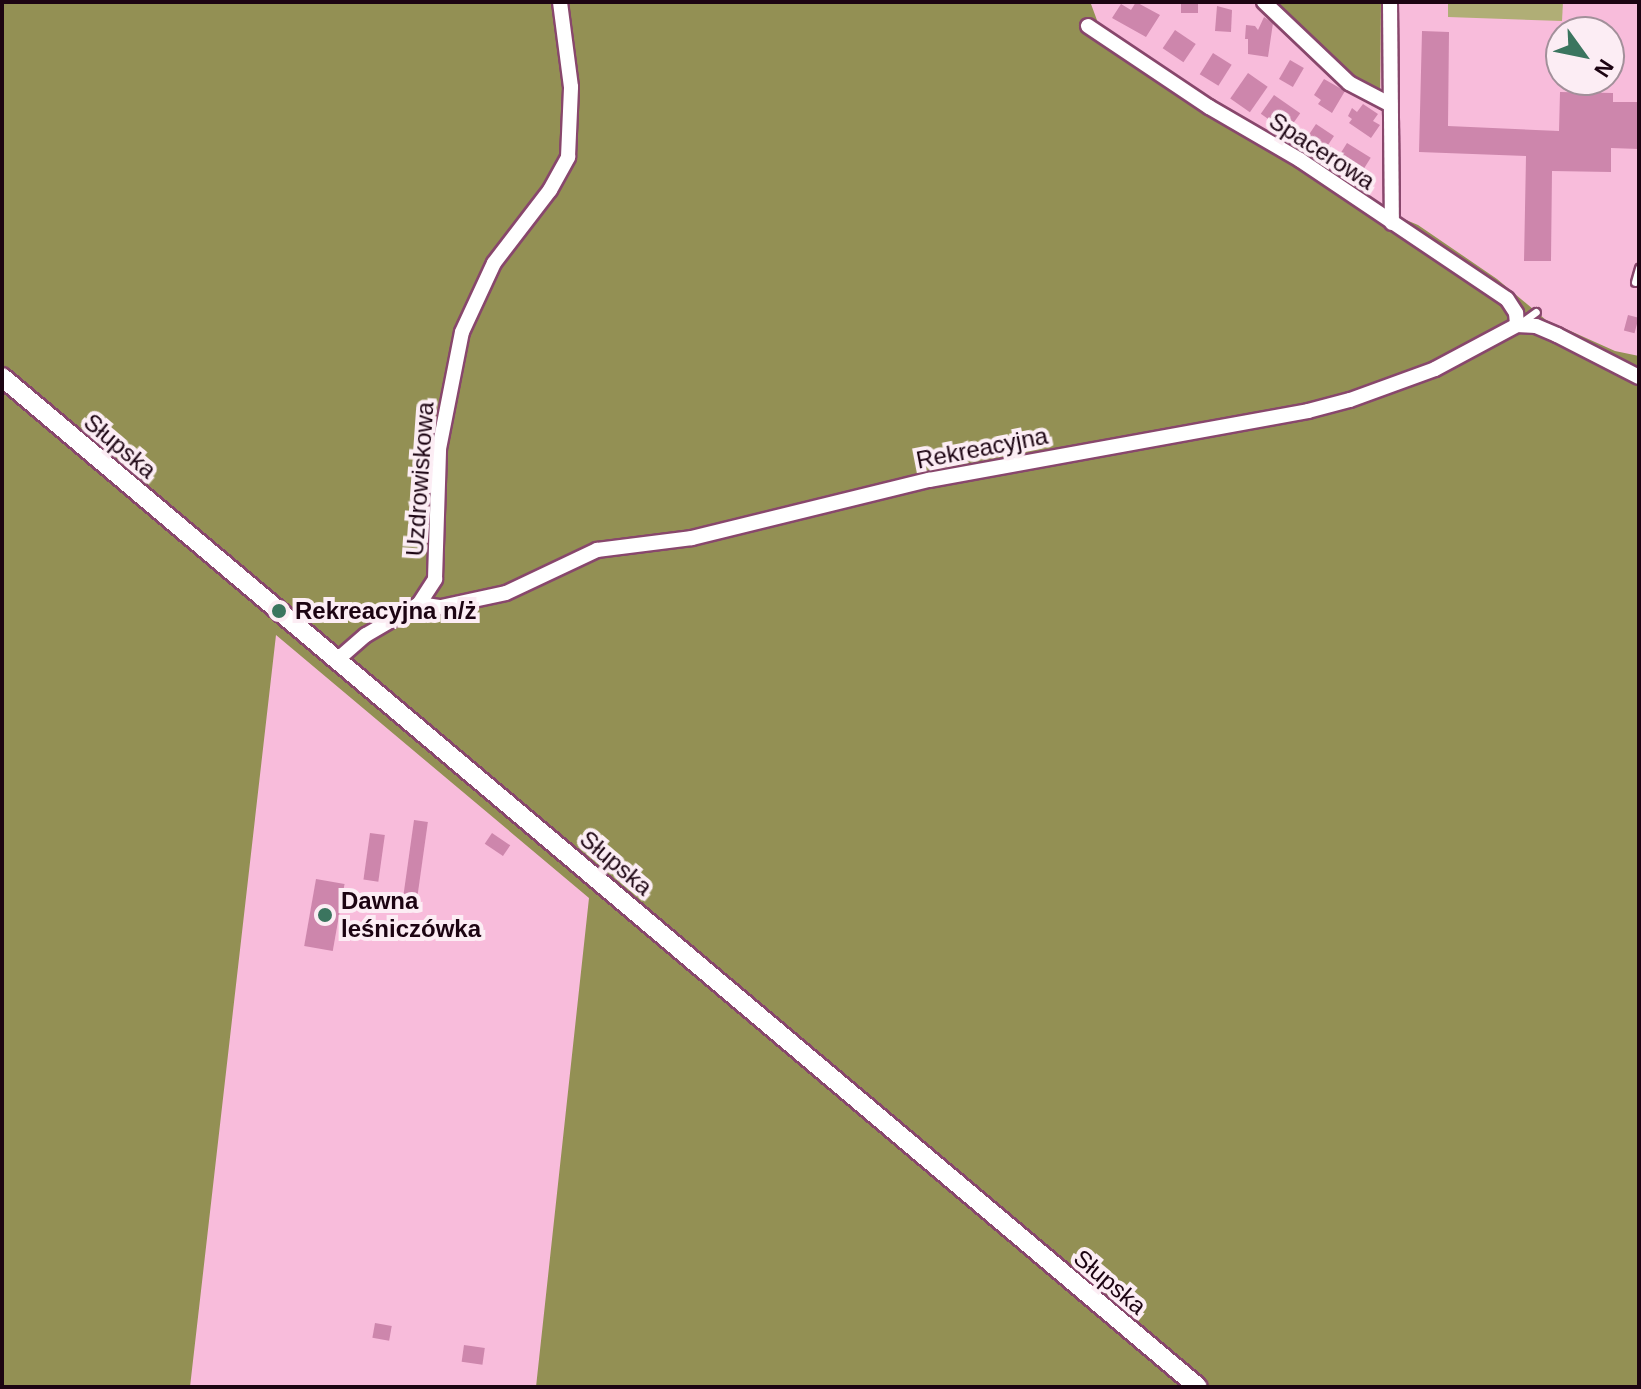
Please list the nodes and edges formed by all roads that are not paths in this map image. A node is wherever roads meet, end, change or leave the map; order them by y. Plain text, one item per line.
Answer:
1 (560, 2) edge
2 (1264, 2) edge
3 (1390, 2) edge
4 (1088, 26) dead end
5 (1391, 105) junction
6 (1392, 223) junction
7 (1639, 268) edge
8 (1635, 282) dead end
9 (1536, 312) dead end
10 (1517, 325) junction
11 (2, 377) edge
12 (1639, 377) edge
13 (419, 604) junction
14 (337, 660) junction
15 (1198, 1387) edge

1 - 13 street, Uzdrowiskowa
2 - 5 street
3 - 5 street
4 - 6 street, Spacerowa
5 - 6 street
6 - 10 street, Spacerowa
7 - 8 lane
9 - 10 lane
10 - 12 street
10 - 13 street, Rekreacyjna
11 - 14 street, Słupska
13 - 14 street, Rekreacyjna
14 - 15 street, Słupska

